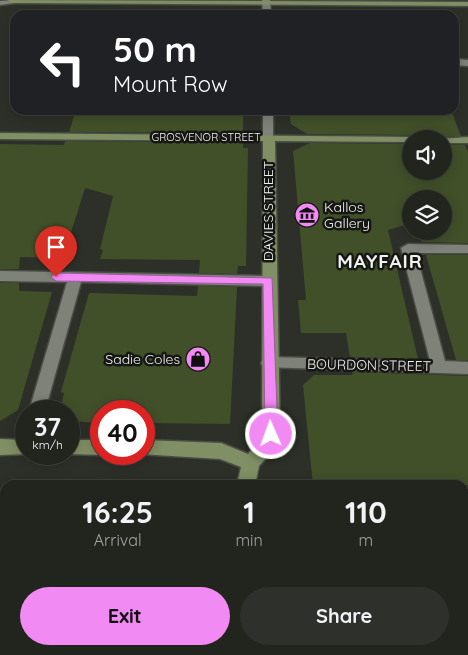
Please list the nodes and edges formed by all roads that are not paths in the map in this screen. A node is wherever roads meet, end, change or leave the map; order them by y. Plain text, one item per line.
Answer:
1 (10, 0) edge
2 (54, 1) edge
3 (117, 1) edge
4 (266, 2) edge
5 (0, 3) edge
6 (468, 4) edge
7 (268, 115) edge
8 (0, 136) edge
9 (269, 137) junction
10 (402, 139) edge
11 (452, 140) edge
12 (468, 140) edge
13 (468, 248) edge
14 (0, 276) edge
15 (75, 278) junction
16 (269, 281) junction
17 (269, 363) junction
18 (439, 367) junction
19 (468, 368) edge
20 (40, 400) edge
21 (0, 447) edge
22 (15, 447) edge
23 (155, 448) edge
24 (251, 463) junction
25 (247, 480) edge

1 - 2 street
1 - 5 street
2 - 3 street
3 - 4 street
4 - 6 street
7 - 9 street, DAVIES STREET
8 - 9 street, GROSVENOR STREET
9 - 10 street, GROSVENOR STREET
9 - 16 street, DAVIES STREET
11 - 12 street
13 - 18 street
14 - 15 street
15 - 16 street
15 - 20 street
16 - 17 street, DAVIES STREET
17 - 18 street, BOURDON STREET
17 - 24 street, DAVIES STREET
18 - 19 street, BOURDON STREET
21 - 22 street
23 - 24 street
24 - 25 street, DAVIES STREET

